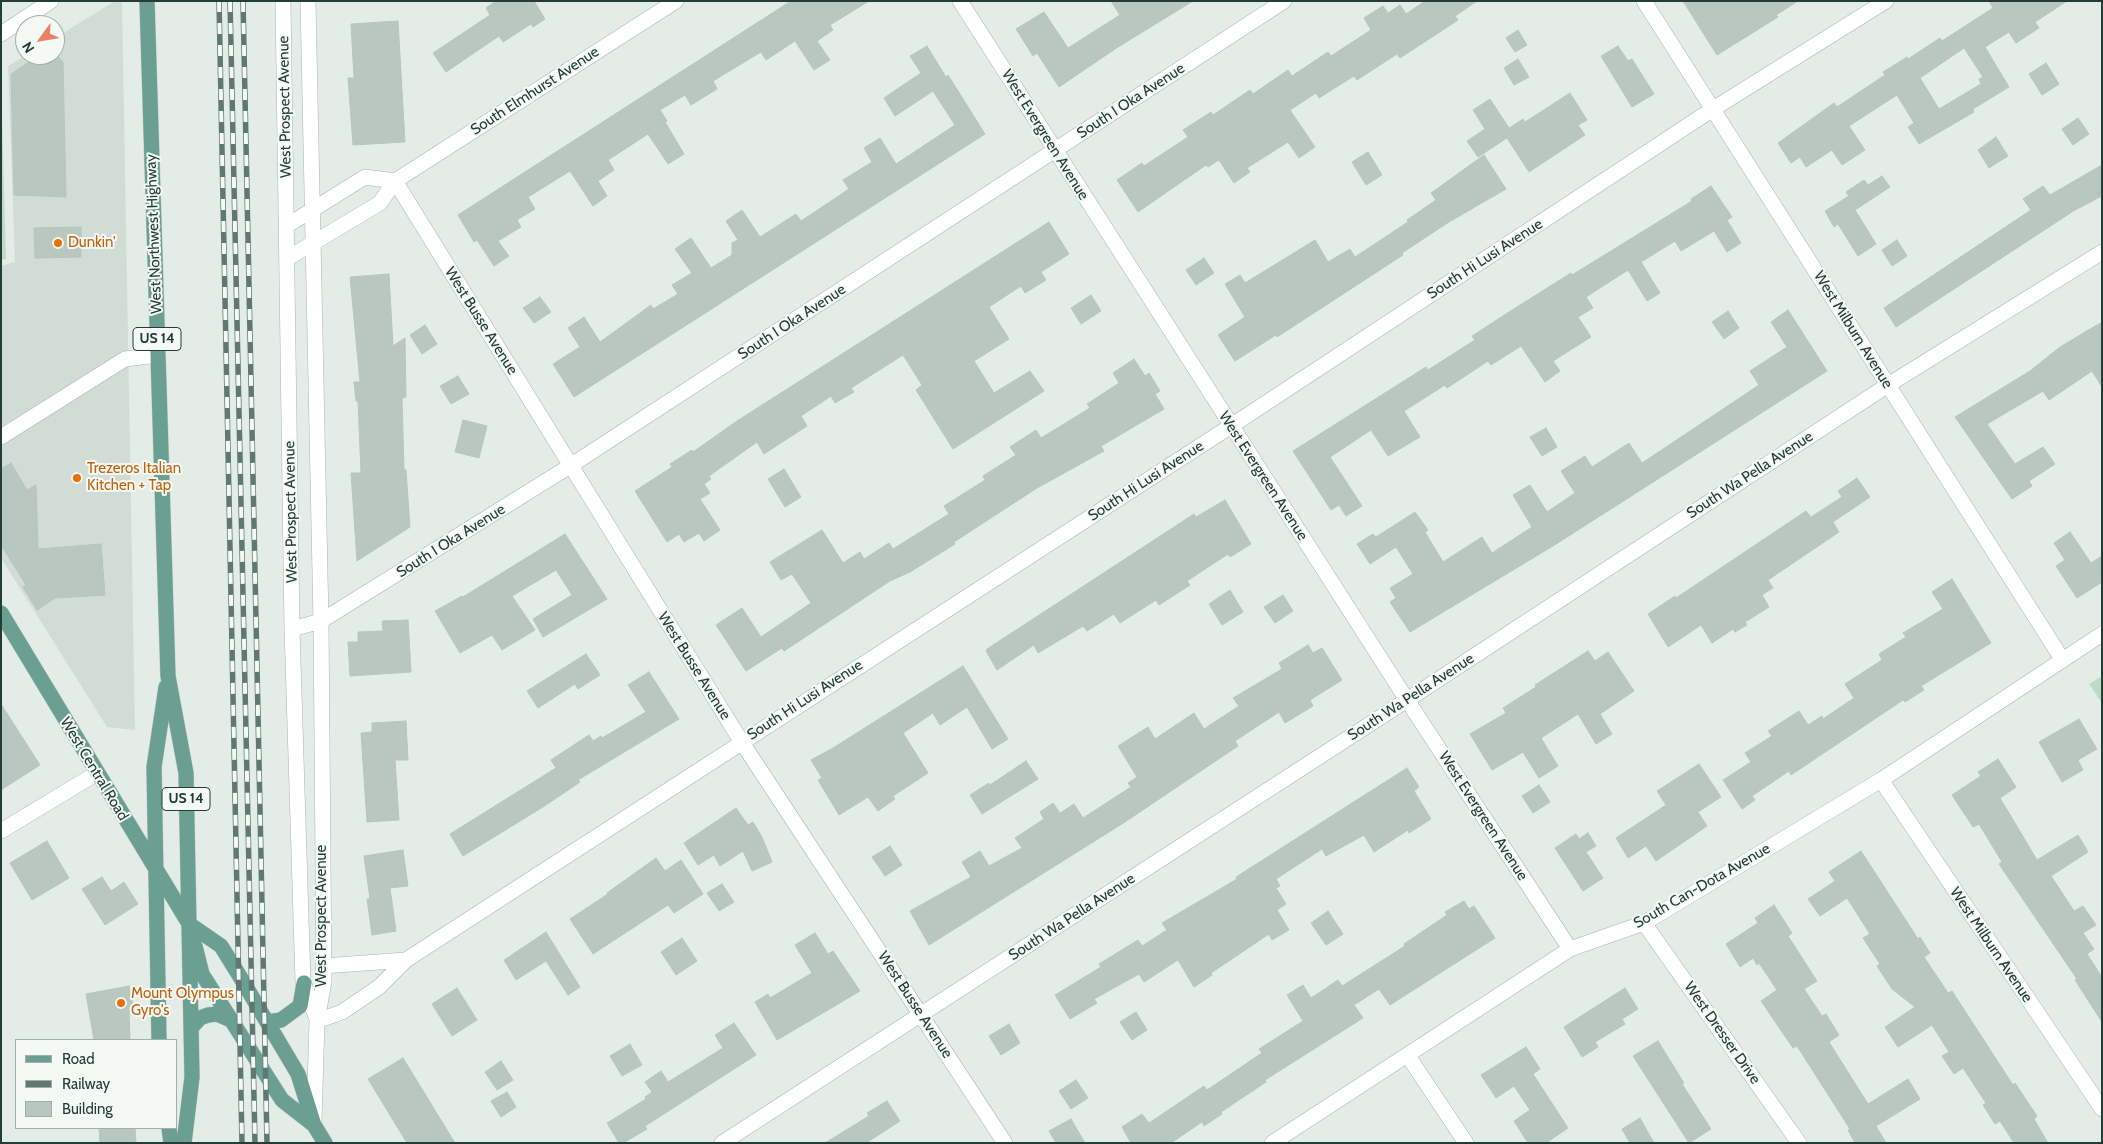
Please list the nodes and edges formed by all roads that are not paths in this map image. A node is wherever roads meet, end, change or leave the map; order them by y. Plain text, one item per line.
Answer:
1 (51, 1) edge
2 (146, 1) edge
3 (283, 1) edge
4 (308, 1) edge
5 (676, 1) edge
6 (960, 1) edge
7 (1284, 1) edge
8 (1644, 1) edge
9 (1886, 1) edge
10 (1, 34) edge
11 (1713, 110) junction
12 (1054, 152) junction
13 (395, 181) junction
14 (312, 209) junction
15 (288, 225) junction
16 (313, 243) junction
17 (2102, 252) edge
18 (288, 258) junction
19 (158, 355) junction
20 (1888, 385) junction
21 (1232, 426) junction
22 (1, 436) edge
23 (570, 466) junction
24 (321, 621) junction
25 (4, 623) edge
26 (292, 629) junction
27 (2102, 634) edge
28 (2062, 659) junction
29 (168, 676) junction
30 (1407, 700) junction
31 (741, 741) junction
32 (97, 773) junction
33 (1881, 780) junction
34 (1, 831) edge
35 (157, 872) junction
36 (189, 924) junction
37 (1644, 924) junction
38 (1570, 949) junction
39 (406, 960) junction
40 (323, 966) junction
41 (304, 984) junction
42 (922, 1014) junction
43 (231, 1020) junction
44 (318, 1021) junction
45 (268, 1022) junction
46 (191, 1028) junction
47 (159, 1039) edge
48 (1408, 1056) junction
49 (2102, 1110) edge
50 (314, 1125) junction
51 (168, 1129) edge
52 (171, 1143) edge
53 (184, 1143) edge
54 (325, 1143) edge
55 (722, 1143) edge
56 (1005, 1143) edge
57 (1272, 1143) edge
58 (1466, 1143) edge
59 (1799, 1143) edge

1 - 10 street
2 - 19 main road, West Northwest Highway / US 14
3 - 15 street, West Prospect Avenue
4 - 14 street, West Prospect Avenue
5 - 13 street, South Elmhurst Avenue
6 - 12 street, West Evergreen Avenue
7 - 12 street, South I Oka Avenue
8 - 11 street, West Milburn Avenue
9 - 11 street, South Hi Lusi Avenue
11 - 20 street, West Milburn Avenue
11 - 21 street, South Hi Lusi Avenue
12 - 21 street, West Evergreen Avenue
12 - 23 street, South I Oka Avenue
13 - 14 street
13 - 16 street, South Elmhurst Avenue
13 - 23 street, West Busse Avenue
14 - 15 street
14 - 16 street, West Prospect Avenue
15 - 18 street, West Prospect Avenue
16 - 18 street, South Elmhurst Avenue
16 - 24 street, West Prospect Avenue
17 - 20 street, South Wa Pella Avenue
18 - 26 street, West Prospect Avenue
19 - 22 street
19 - 29 main road, West Northwest Highway / US 14
20 - 28 street, West Milburn Avenue
20 - 30 street, South Wa Pella Avenue
21 - 30 street, West Evergreen Avenue
21 - 31 street, South Hi Lusi Avenue
23 - 24 street, South I Oka Avenue
23 - 31 street, West Busse Avenue
24 - 26 street, South I Oka Avenue
24 - 40 street, West Prospect Avenue
25 - 32 main road, West Central Road
26 - 41 street, West Prospect Avenue
27 - 28 street, South Can-Dota Avenue
28 - 33 street, South Can-Dota Avenue
29 - 35 main road, West Northwest Highway / US 14
29 - 36 main road, West Northwest Highway / US 14
30 - 38 street, West Evergreen Avenue
30 - 42 street, South Wa Pella Avenue
31 - 39 street, South Hi Lusi Avenue
31 - 42 street, West Busse Avenue
32 - 34 street
32 - 35 main road, West Central Road
33 - 37 street, South Can-Dota Avenue
33 - 49 street, West Milburn Avenue
35 - 36 main road, West Central Road
35 - 47 main road, West Northwest Highway / US 14
36 - 43 main road, West Central Road
36 - 45 main road, West Central Road
36 - 46 main road, West Northwest Highway / US 14
37 - 38 street, South Can-Dota Avenue
37 - 59 street, West Dresser Drive
38 - 48 street, South Can-Dota Avenue
39 - 40 street, South Hi Lusi Avenue
39 - 44 street, South Hi Lusi Avenue
40 - 44 street, West Prospect Avenue
41 - 44 street, West Prospect Avenue
41 - 45 main road
42 - 55 street, South Wa Pella Avenue
42 - 56 street, West Busse Avenue
43 - 46 main road
43 - 50 main road, West Central Road
44 - 50 street, West Prospect Avenue
45 - 50 main road, West Central Road
46 - 53 main road, West Northwest Highway / US 14
48 - 57 street, South Can-Dota Avenue
48 - 58 street
50 - 54 main road, West Central Road
51 - 52 main road

